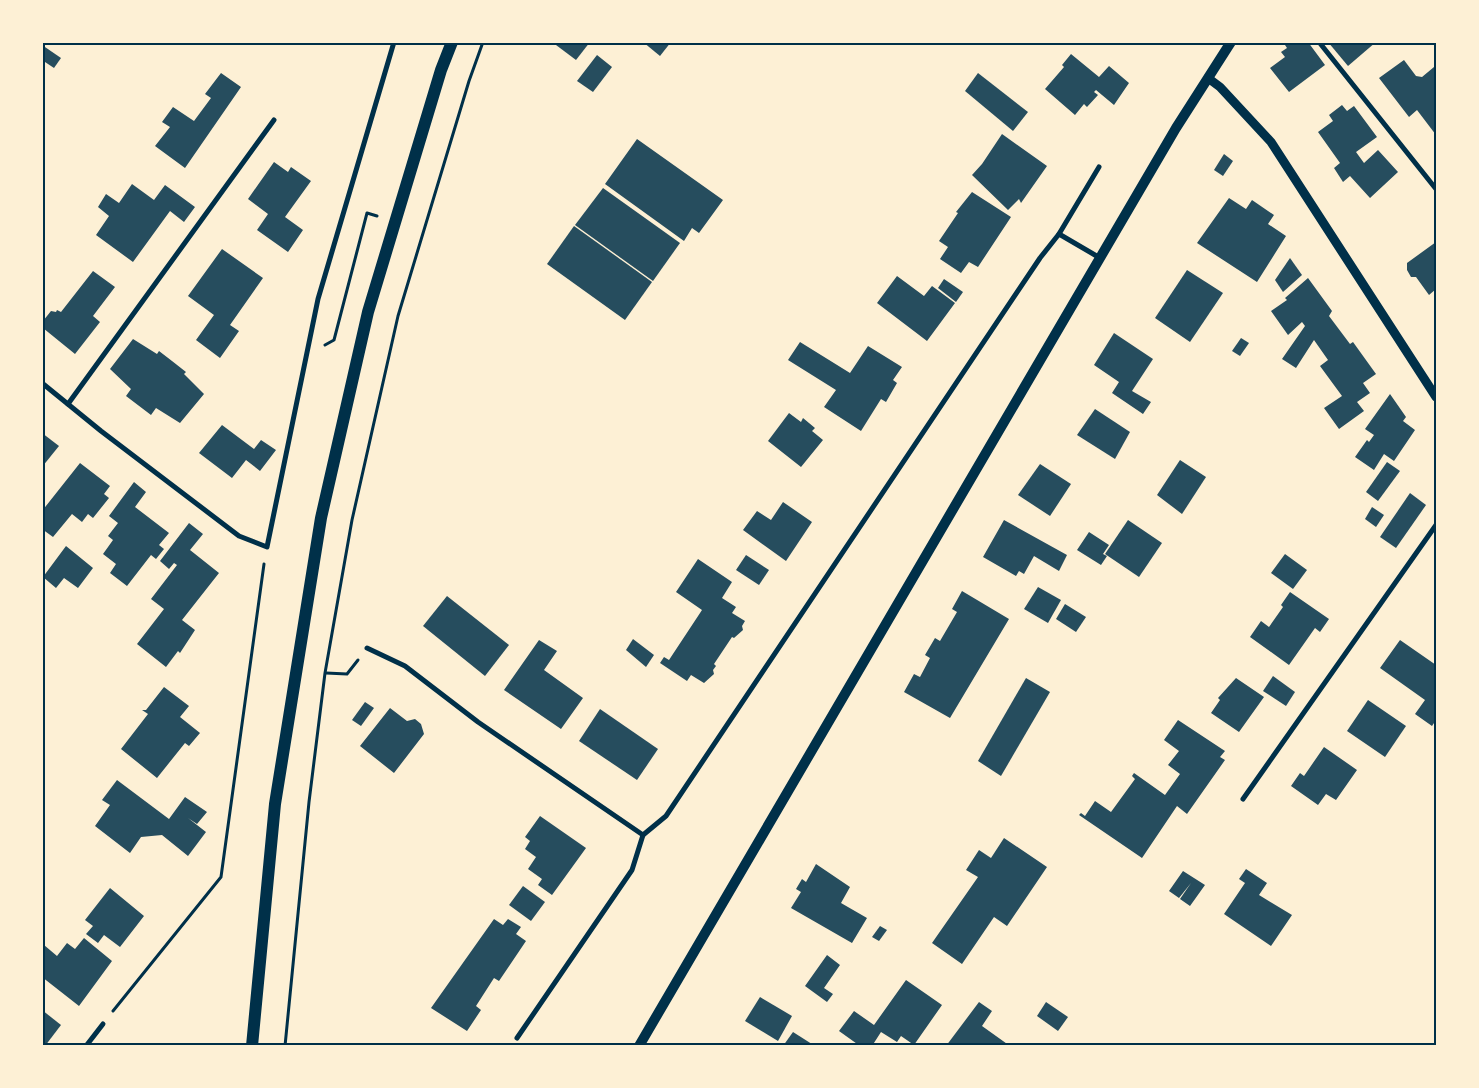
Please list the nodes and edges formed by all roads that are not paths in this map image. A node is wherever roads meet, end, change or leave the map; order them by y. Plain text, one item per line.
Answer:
1 (394, 42) edge
2 (452, 42) edge
3 (1231, 42) edge
4 (1319, 42) edge
5 (1208, 78) junction
6 (274, 120) dead end
7 (1099, 167) dead end
8 (1436, 189) edge
9 (1059, 234) junction
10 (1101, 258) junction
11 (42, 383) edge
12 (1436, 397) edge
13 (68, 404) junction
14 (1436, 525) edge
15 (367, 648) road end
16 (1243, 800) dead end
17 (643, 835) junction
18 (103, 1024) road end
19 (517, 1038) dead end
20 (86, 1046) edge
21 (252, 1046) edge
22 (639, 1046) edge

1 - 13 street
2 - 21 main road
3 - 5 main road
4 - 8 street
5 - 10 main road
5 - 12 street
6 - 13 street
7 - 9 street
9 - 10 street
9 - 17 street
10 - 22 main road
11 - 13 street
14 - 16 street
15 - 17 street
17 - 19 street
18 - 20 street

